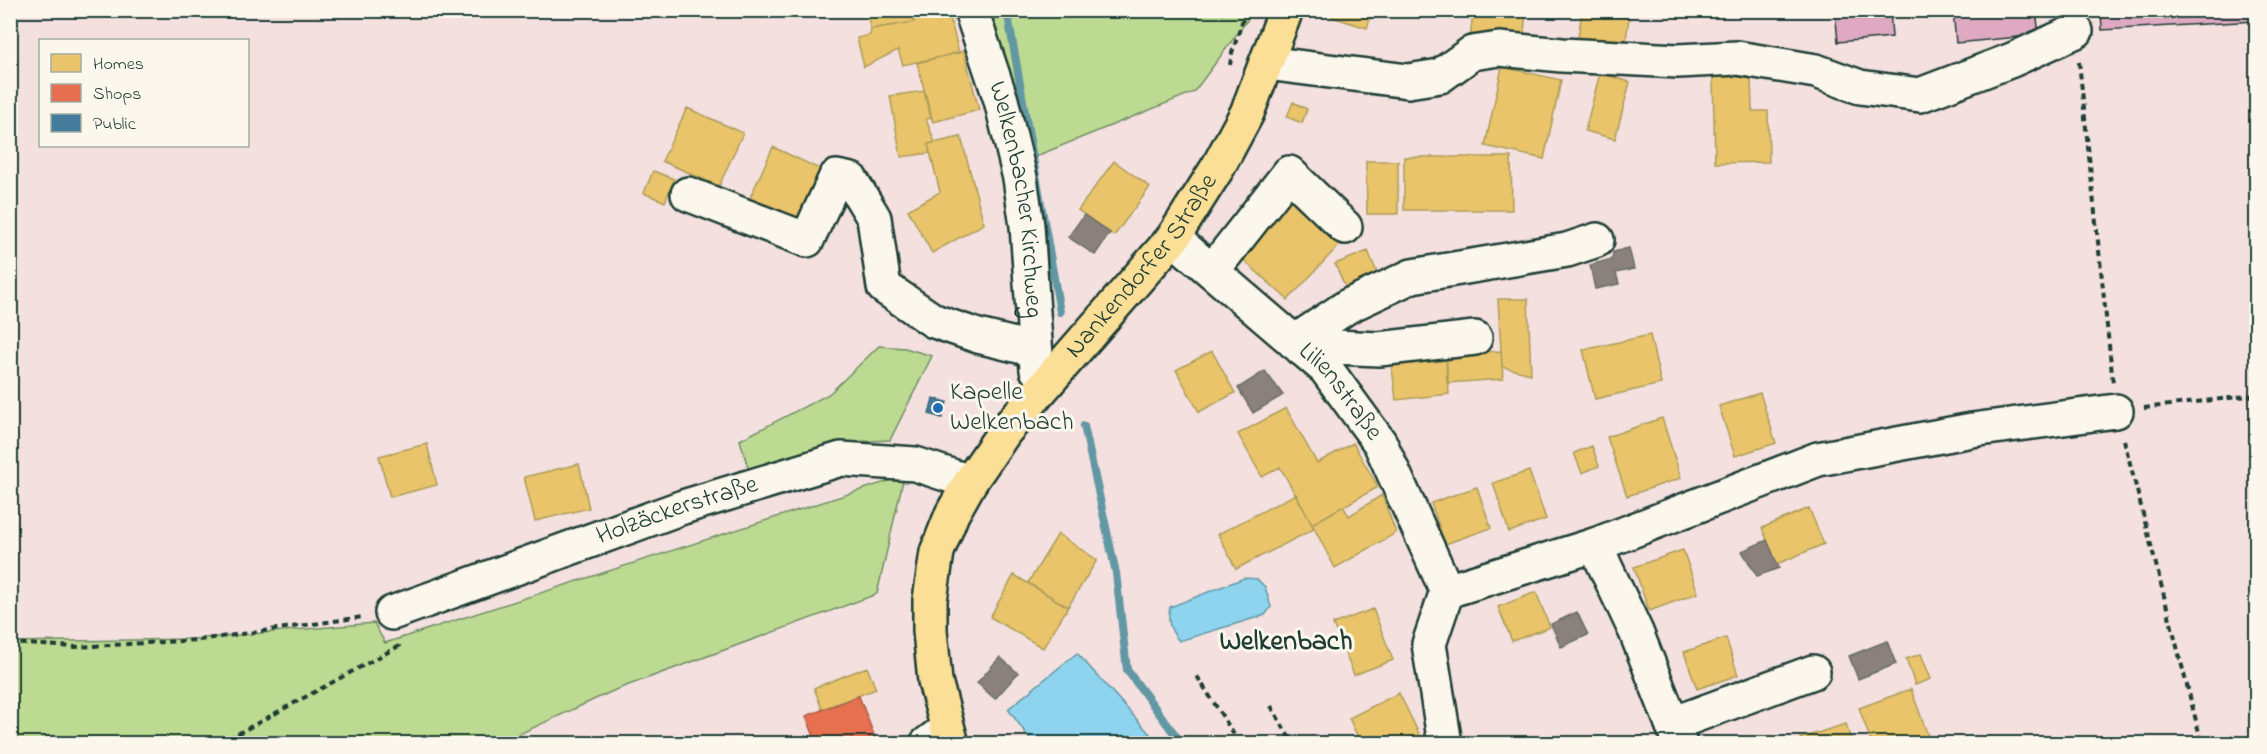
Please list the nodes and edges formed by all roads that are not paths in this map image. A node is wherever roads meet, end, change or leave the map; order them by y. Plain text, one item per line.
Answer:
1 (971, 10) edge
2 (1287, 10) edge
3 (2076, 31) dead end
4 (1266, 63) junction
5 (688, 194) dead end
6 (1345, 228) dead end
7 (1173, 238) junction
8 (1597, 240) dead end
9 (1212, 271) junction
10 (1475, 338) dead end
11 (1298, 346) junction
12 (1035, 350) junction
13 (1038, 394) junction
14 (2116, 411) road end
15 (970, 482) junction
16 (1594, 545) junction
17 (1447, 591) junction
18 (392, 613) road end
19 (1813, 672) dead end
20 (1676, 734) edge
21 (942, 739) edge
22 (1445, 744) edge

1 - 12 street, Welkenbacher Kirchweg
2 - 4 main road, Nankendorfer Straße
3 - 4 street
4 - 7 main road, Nankendorfer Straße
5 - 12 street
6 - 9 street
7 - 9 street, Lilienstraße
7 - 13 main road, Nankendorfer Straße
8 - 11 street
9 - 11 street, Lilienstraße
10 - 11 street
11 - 17 street, Lilienstraße
12 - 13 street, Welkenbacher Kirchweg
13 - 15 main road, Nankendorfer Straße
14 - 16 street
15 - 18 street, Holzäckerstraße
15 - 21 main road, Nankendorfer Straße
16 - 17 street
16 - 20 street
17 - 22 street
19 - 20 street

